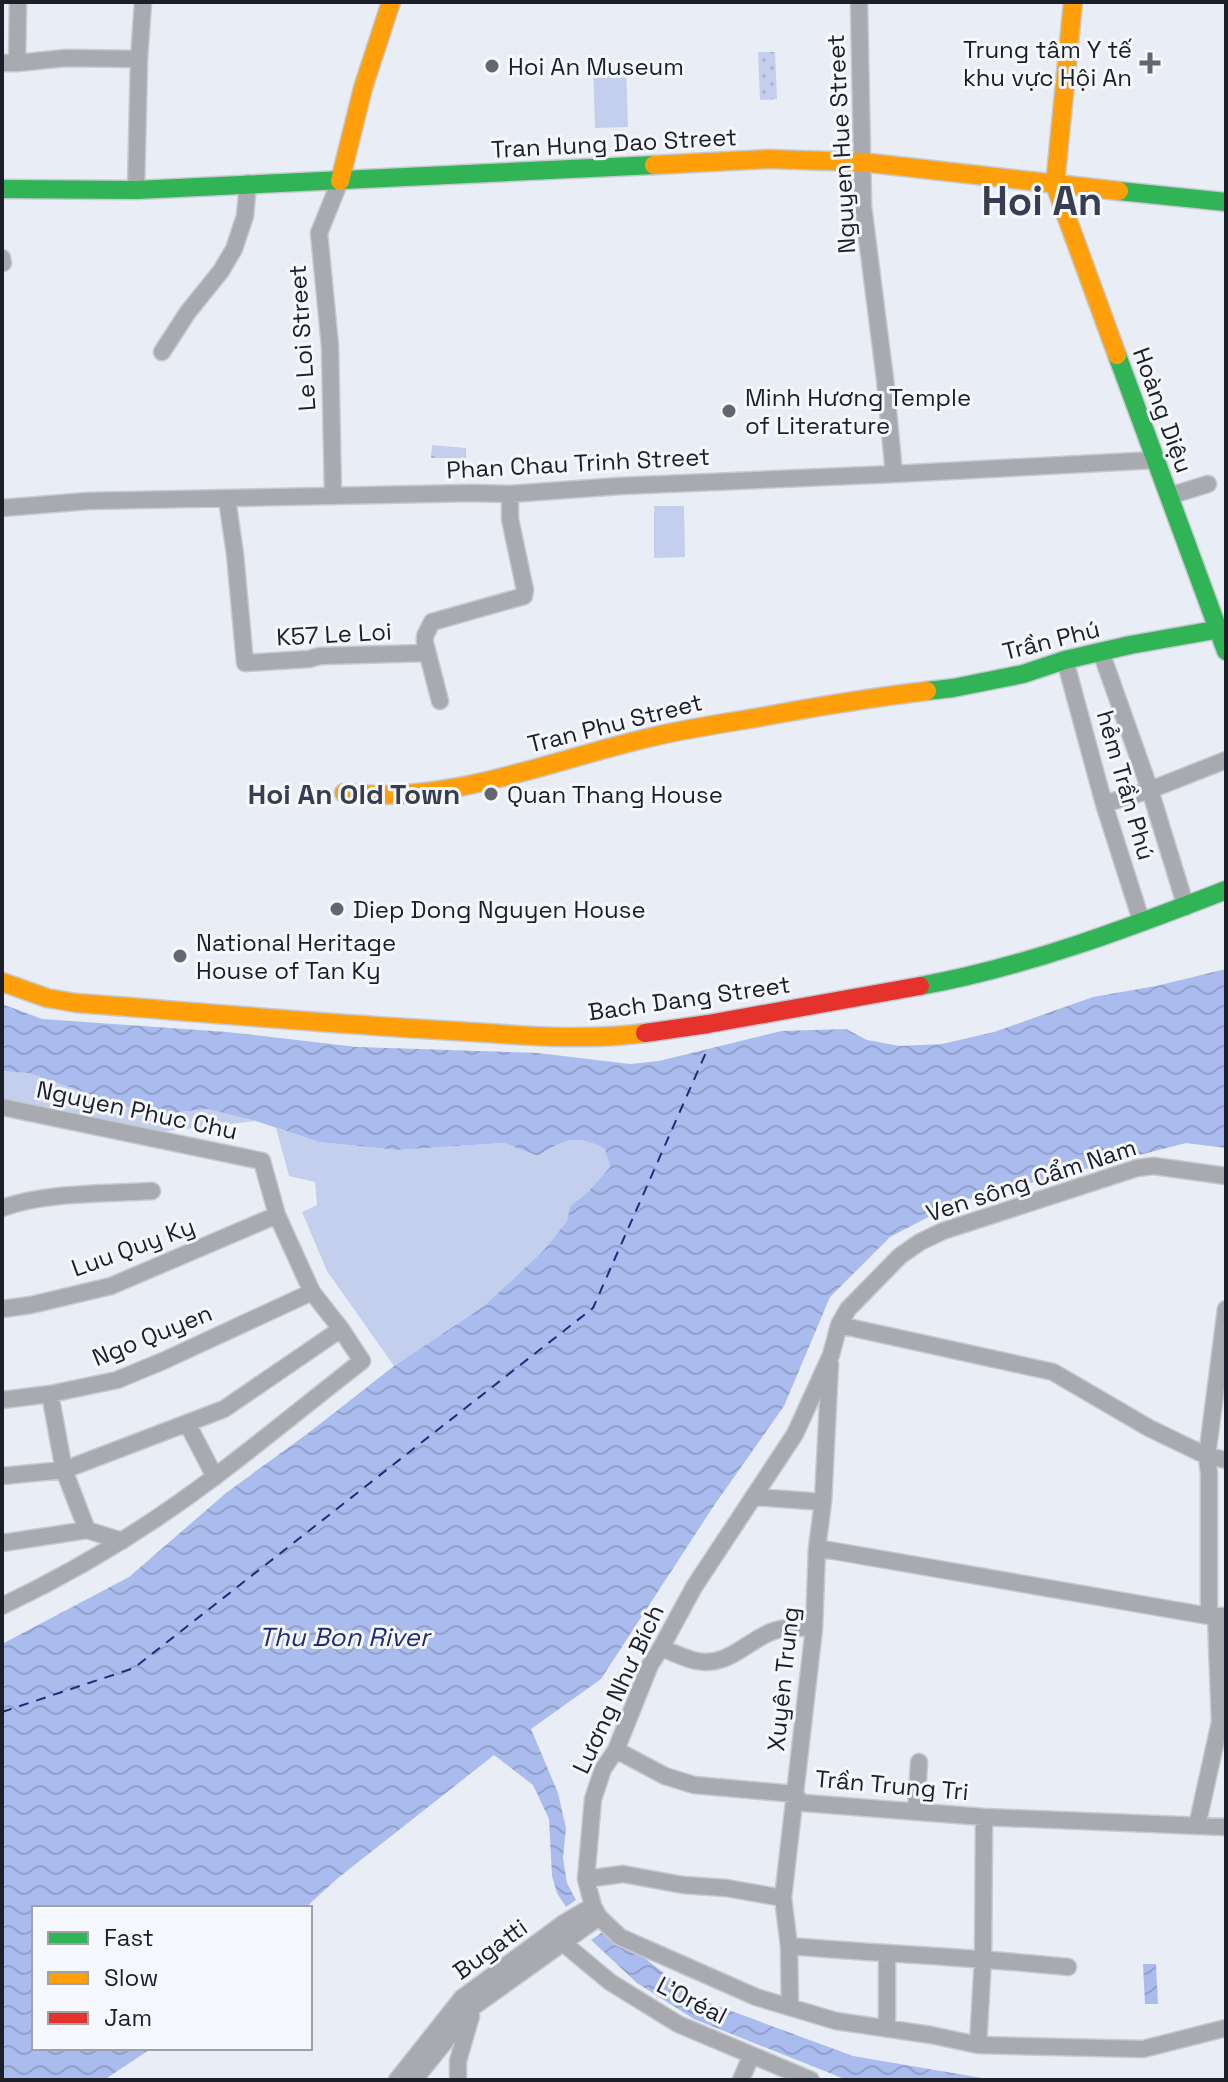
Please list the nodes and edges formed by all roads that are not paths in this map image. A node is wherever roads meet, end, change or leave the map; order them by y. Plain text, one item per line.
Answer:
1 (18, 2) edge
2 (143, 2) edge
3 (391, 2) edge
4 (859, 2) edge
5 (1073, 2) edge
6 (139, 59) junction
7 (10, 63) edge
8 (861, 162) junction
9 (340, 181) junction
10 (248, 183) junction
11 (1055, 185) junction
12 (2, 189) edge
13 (136, 190) junction
14 (1226, 202) edge
15 (162, 352) dead end
16 (1156, 460) junction
17 (894, 474) junction
18 (1208, 484) dead end
19 (510, 494) junction
20 (333, 495) junction
21 (1169, 496) junction
22 (227, 499) junction
23 (2, 508) edge
24 (1221, 629) edge
25 (1226, 651) edge
26 (1101, 652) junction
27 (426, 653) junction
28 (1065, 660) junction
29 (440, 701) dead end
30 (1226, 760) edge
31 (1150, 790) junction
32 (344, 793) dead end
33 (1104, 804) junction
34 (1226, 890) edge
35 (1186, 907) junction
36 (1142, 923) junction
37 (2, 982) edge
38 (2, 1107) edge
39 (1226, 1176) edge
40 (152, 1191) dead end
41 (9, 1205) edge
42 (277, 1215) junction
43 (312, 1292) junction
44 (2, 1309) edge
45 (1226, 1309) edge
46 (839, 1325) junction
47 (341, 1329) junction
48 (831, 1355) junction
49 (50, 1394) junction
50 (2, 1400) edge
51 (187, 1423) junction
52 (1207, 1456) junction
53 (1226, 1460) edge
54 (64, 1470) junction
55 (2, 1476) edge
56 (215, 1477) junction
57 (754, 1497) junction
58 (823, 1502) junction
59 (87, 1530) junction
60 (122, 1541) junction
61 (2, 1543) edge
62 (817, 1548) junction
63 (2, 1606) edge
64 (1217, 1616) edge
65 (814, 1628) junction
66 (661, 1648) junction
67 (616, 1750) junction
68 (919, 1762) dead end
69 (795, 1794) junction
70 (916, 1812) junction
71 (984, 1817) junction
72 (1197, 1826) junction
73 (1226, 1827) edge
74 (586, 1879) junction
75 (783, 1898) junction
76 (596, 1912) junction
77 (562, 1942) junction
78 (789, 1946) junction
79 (887, 1954) junction
80 (983, 1958) junction
81 (1068, 1967) dead end
82 (473, 2007) junction
83 (790, 2007) junction
84 (1226, 2028) edge
85 (887, 2029) junction
86 (978, 2045) junction
87 (751, 2056) junction
88 (397, 2080) edge
89 (414, 2080) edge
90 (458, 2080) edge
91 (741, 2080) edge
92 (811, 2080) edge

1 - 7 street
2 - 6 street
3 - 9 main road
4 - 8 street, Nguyen Hue Street
5 - 11 main road
6 - 7 street
6 - 13 street
8 - 9 main road, Tran Hung Dao Street
8 - 11 main road, Tran Hung Dao Street
8 - 17 street, Nguyen Hue Street
9 - 10 main road, Tran Hung Dao Street
9 - 20 street, Le Loi Street
10 - 13 main road, Tran Hung Dao Street
10 - 15 street
11 - 14 main road, Tran Hung Dao Street
11 - 16 main road, Hoàng Diệu
12 - 13 main road, Tran Hung Dao Street
16 - 17 street, Phan Chau Trinh Street
16 - 21 main road, Hoàng Diệu
17 - 19 street, Phan Chau Trinh Street
18 - 21 street
19 - 20 street, Phan Chau Trinh Street
19 - 27 street
20 - 22 street, Phan Chau Trinh Street
21 - 24 main road, Hoàng Diệu
22 - 23 street, Phan Chau Trinh Street
22 - 27 street, K57 Le Loi
24 - 25 main road, Hoàng Diệu
24 - 26 main road, Trần Phú
26 - 28 main road, Trần Phú
26 - 31 street
27 - 29 street
28 - 32 main road, Tran Phu Street
28 - 33 street, hẻm Trần Phú
30 - 31 street
31 - 33 street
31 - 35 street
33 - 36 street, hẻm Trần Phú
34 - 35 main road, Bach Dang Street
35 - 36 main road, Bach Dang Street
36 - 37 main road, Bach Dang Street
38 - 42 street, Nguyen Phuc Chu
39 - 46 street, Ven sông Cẩm Nam
40 - 41 street
42 - 43 street
42 - 44 street, Luu Quy Ky
43 - 47 street
43 - 49 street, Ngo Quyen
45 - 52 street
46 - 48 street, Lương Như Bích
46 - 52 street
47 - 51 street
47 - 56 street
48 - 57 street, Lương Như Bích
48 - 58 street, Xuyên Trung
49 - 50 street, Ngo Quyen
49 - 54 street
51 - 54 street
51 - 56 street
52 - 53 street
52 - 64 street
54 - 55 street
54 - 59 street
56 - 60 street
57 - 58 street
57 - 66 street, Lương Như Bích
58 - 62 street, Xuyên Trung
59 - 60 street
59 - 61 street
60 - 63 street
62 - 64 street
62 - 65 street, Xuyên Trung
64 - 72 street
65 - 66 street
65 - 69 street, Xuyên Trung
66 - 67 street, Lương Như Bích
67 - 69 street, Trần Trung Tri
67 - 74 street, Lương Như Bích
68 - 70 street
69 - 70 street, Trần Trung Tri
69 - 75 street, Xuyên Trung
70 - 71 street, Trần Trung Tri
71 - 72 street, Trần Trung Tri
71 - 80 street, Trần Trung Tri
72 - 73 street, Trần Trung Tri
74 - 75 street
74 - 76 street, Lương Như Bích
75 - 78 street, Xuyên Trung
76 - 77 street
76 - 83 street
76 - 88 street, Bugatti
77 - 82 street
77 - 87 street, L’Oréal
78 - 79 street
78 - 83 street, Xuyên Trung
79 - 80 street
79 - 85 street
80 - 81 street
80 - 86 street, Trần Trung Tri
82 - 89 street
82 - 90 street
83 - 85 street
84 - 86 street
85 - 86 street
87 - 91 street
87 - 92 street, L’Oréal

